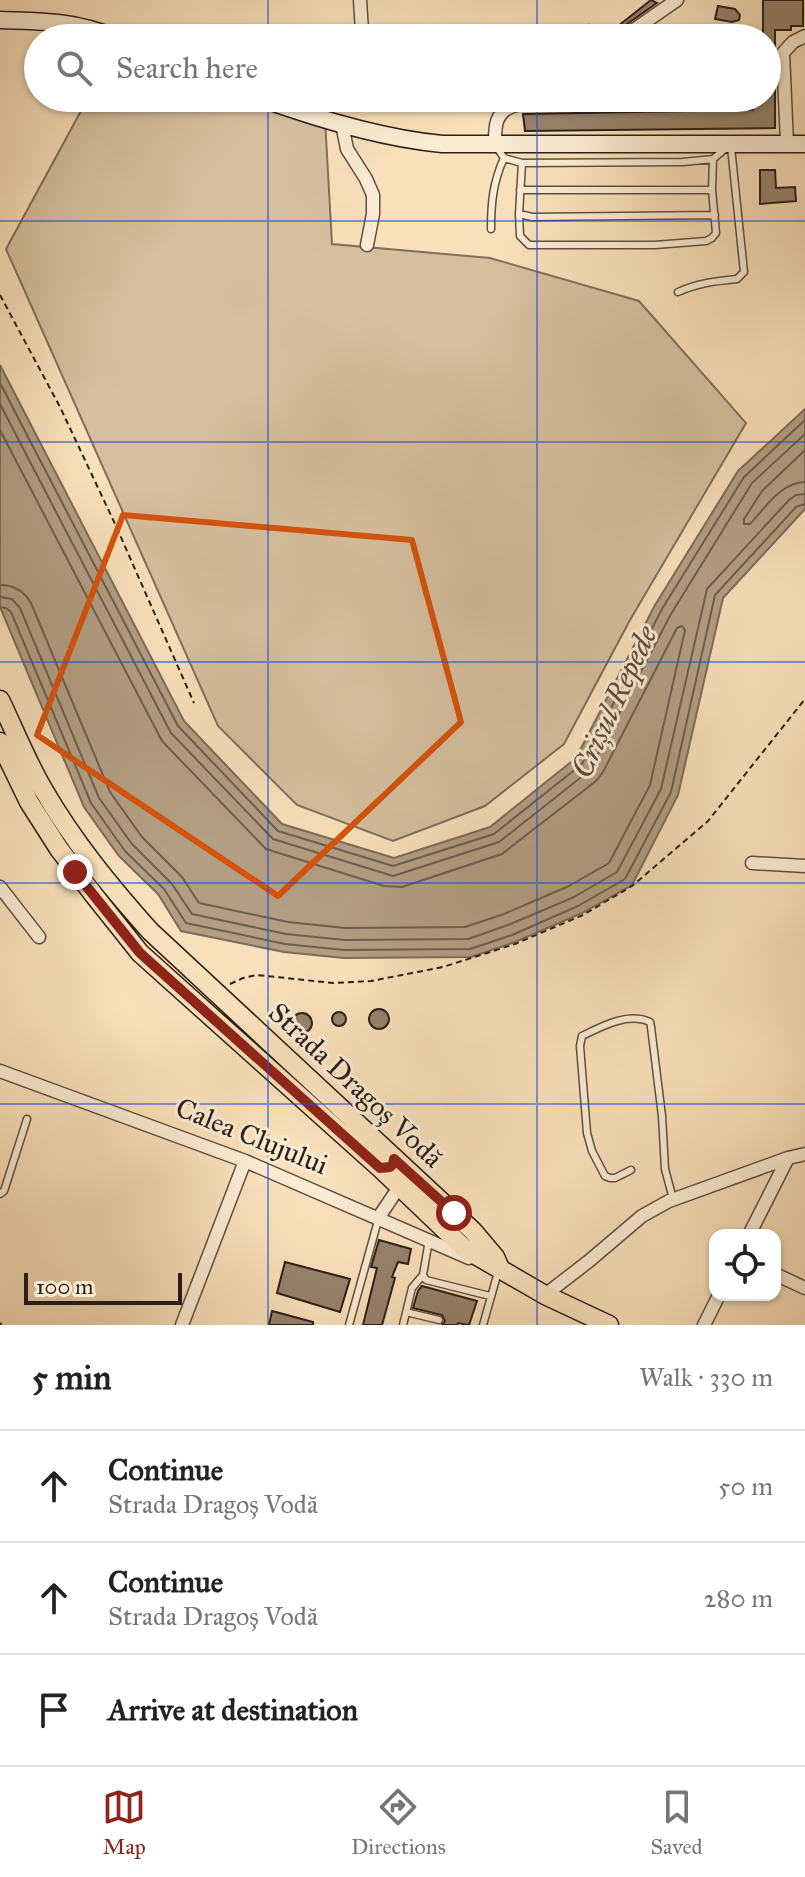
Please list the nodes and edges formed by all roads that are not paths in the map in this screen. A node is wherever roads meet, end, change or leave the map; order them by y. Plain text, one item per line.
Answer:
1 (360, 0) edge
2 (677, 0) edge
3 (0, 20) edge
4 (72, 24) edge
5 (362, 24) edge
6 (642, 24) edge
7 (805, 36) edge
8 (304, 112) edge
9 (503, 112) edge
10 (342, 124) junction
11 (731, 143) junction
12 (787, 143) junction
13 (805, 144) edge
14 (500, 151) junction
15 (713, 159) junction
16 (522, 163) junction
17 (520, 190) junction
18 (712, 190) junction
19 (519, 214) junction
20 (715, 215) junction
21 (491, 229) dead end
22 (367, 245) dead end
23 (678, 292) dead end
24 (0, 700) edge
25 (0, 742) edge
26 (752, 863) dead end
27 (805, 866) edge
28 (0, 887) edge
29 (39, 937) dead end
30 (0, 1071) edge
31 (27, 1119) dead end
32 (805, 1154) edge
33 (788, 1158) junction
34 (245, 1161) junction
35 (387, 1163) junction
36 (631, 1170) dead end
37 (399, 1187) junction
38 (0, 1194) edge
39 (673, 1199) junction
40 (379, 1217) junction
41 (752, 1229) edge
42 (473, 1231) junction
43 (429, 1240) junction
44 (500, 1268) junction
45 (423, 1275) junction
46 (781, 1277) edge
47 (805, 1288) edge
48 (545, 1295) junction
49 (490, 1296) junction
50 (716, 1301) edge
51 (406, 1312) junction
52 (439, 1320) dead end
53 (182, 1325) edge
54 (349, 1325) edge
55 (403, 1325) edge
56 (483, 1325) edge
57 (609, 1325) edge
58 (704, 1325) edge

1 - 5 street
2 - 6 street
3 - 4 street
7 - 12 street
8 - 10 street
9 - 14 street
10 - 14 street
10 - 22 street
11 - 12 street
11 - 14 street
11 - 15 lane
11 - 23 lane
12 - 13 street
14 - 16 lane
14 - 21 lane
15 - 16 lane
15 - 18 lane
16 - 17 lane
17 - 18 lane
17 - 19 lane
18 - 20 lane
19 - 20 lane
19 - 20 lane
24 - 35 main road, Strada Dragoș Vodă
25 - 35 main road, Strada Dragoș Vodă
26 - 27 street
28 - 29 street
30 - 34 street, Calea Clujului
31 - 38 lane
32 - 33 street
33 - 39 street
33 - 41 street
34 - 40 street, Calea Clujului
34 - 53 street
35 - 37 main road, Strada Dragoș Vodă
35 - 42 main road, Strada Dragoș Vodă
36 - 39 lane
37 - 40 street
37 - 42 main road
37 - 44 main road, Strada Dragoș Vodă
39 - 48 street
40 - 43 street, Calea Clujului
40 - 54 lane
42 - 44 main road, Strada Dragoș Vodă
43 - 44 street, Calea Clujului
43 - 45 lane
44 - 48 main road, Calea Clujului
44 - 49 lane
45 - 49 lane
45 - 51 lane
46 - 47 street
48 - 57 main road, Calea Clujului
49 - 56 lane
50 - 58 street
51 - 52 lane
51 - 55 lane

